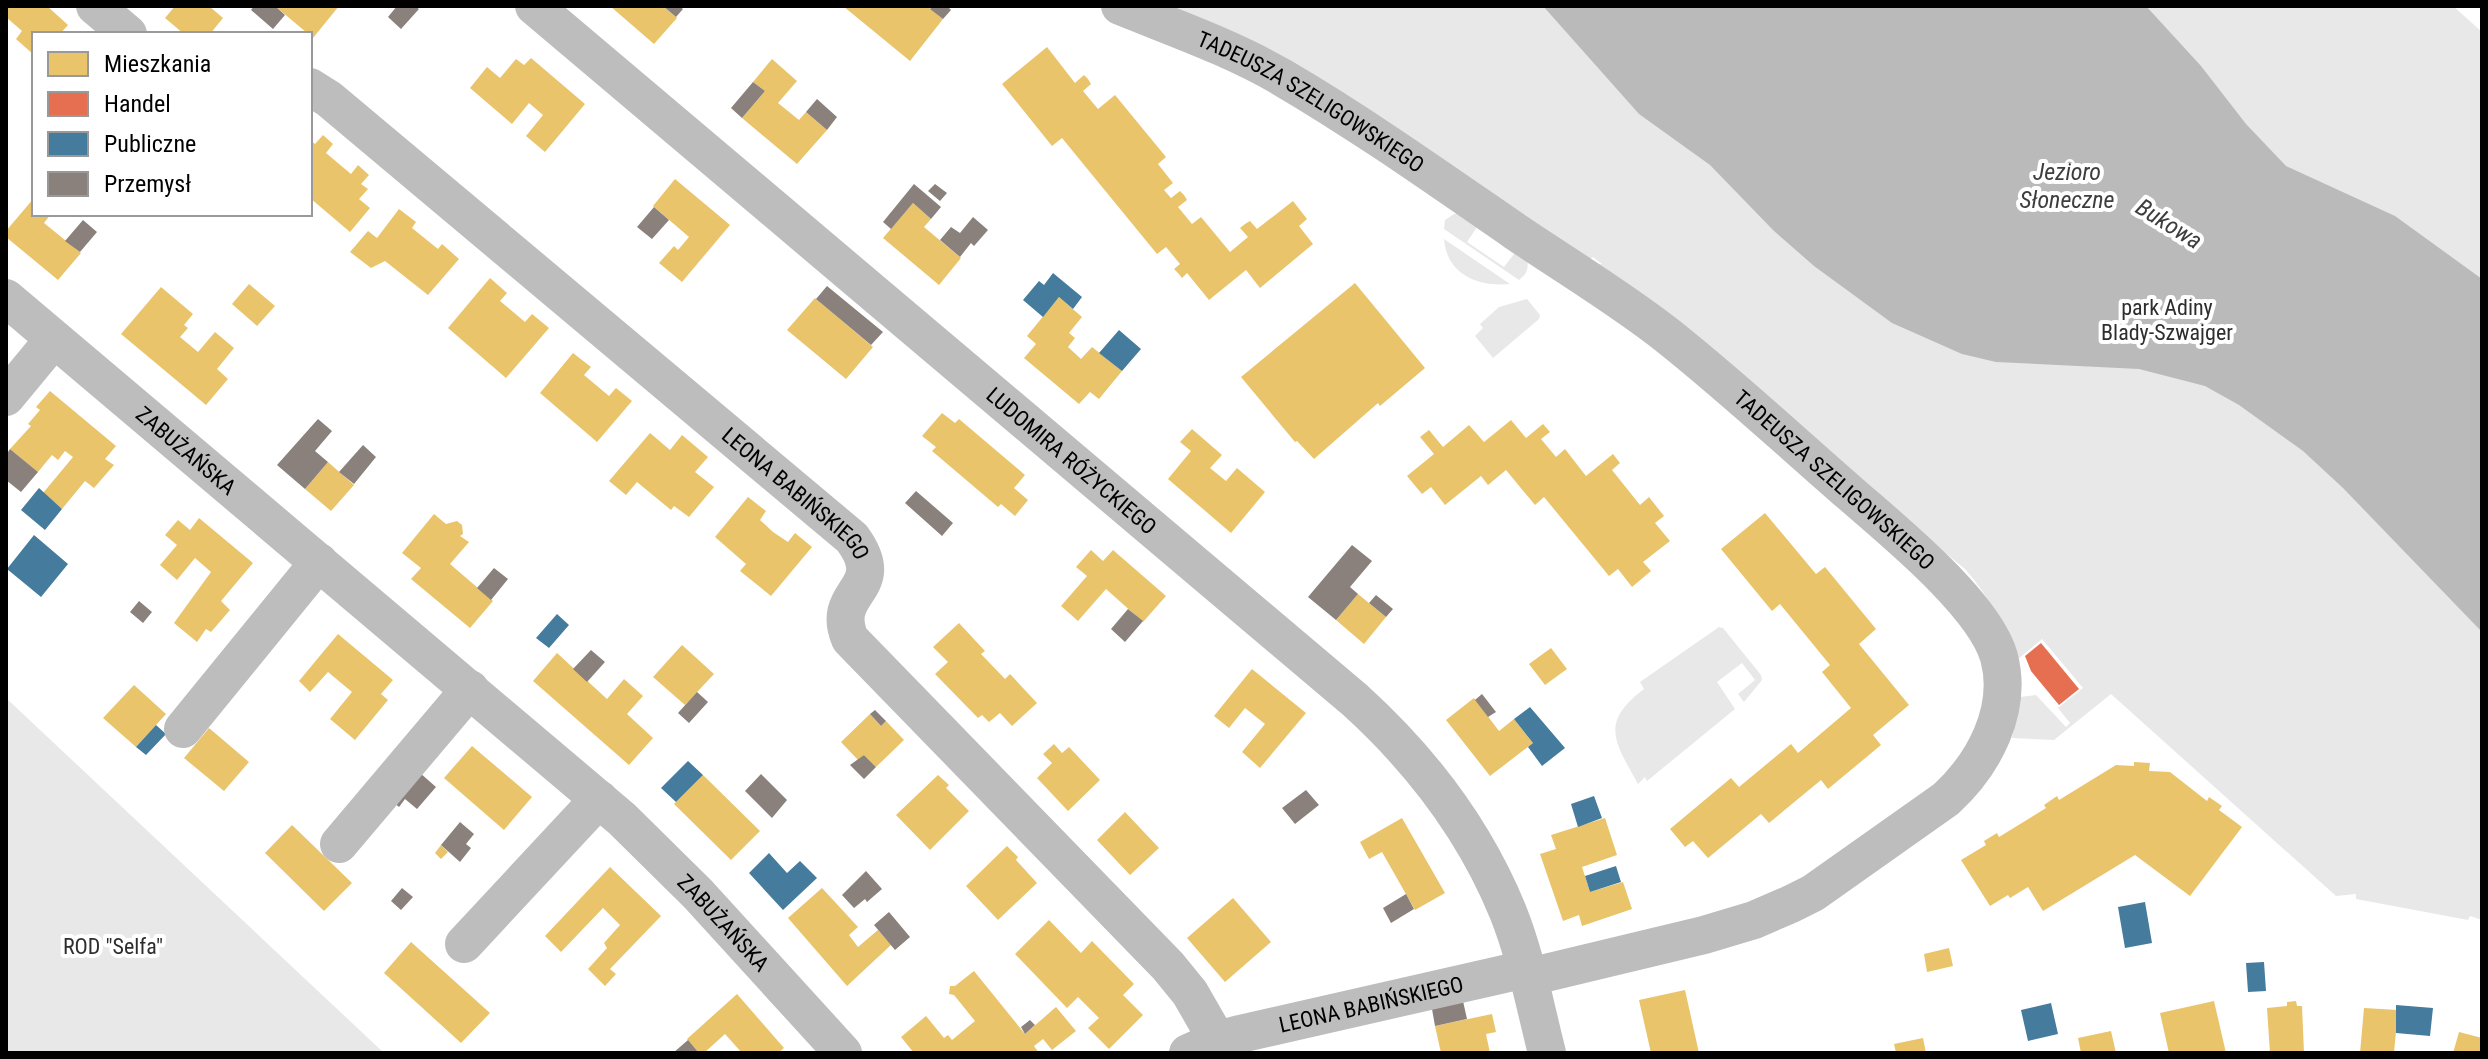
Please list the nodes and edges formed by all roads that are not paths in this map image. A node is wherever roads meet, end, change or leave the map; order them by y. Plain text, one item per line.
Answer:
1 (95, 6) edge
2 (534, 6) edge
3 (1120, 6) edge
4 (126, 32) edge
5 (312, 88) edge
6 (6, 298) edge
7 (54, 339) junction
8 (6, 397) edge
9 (319, 562) junction
10 (470, 689) junction
11 (183, 729) dead end
12 (599, 799) junction
13 (339, 844) dead end
14 (464, 944) dead end
15 (1527, 973) junction
16 (1202, 1047) edge
17 (843, 1053) edge
18 (1547, 1053) edge

1 - 4 street
2 - 15 street, LUDOMIRA RÓŻYCKIEGO
3 - 15 street, TADEUSZA SZELIGOWSKIEGO
5 - 16 street, LEONA BABIŃSKIEGO
6 - 7 street, ZABUŻAŃSKA
7 - 8 street
7 - 9 street, ZABUŻAŃSKA
9 - 10 street, ZABUŻAŃSKA
9 - 11 street
10 - 12 street, ZABUŻAŃSKA
10 - 13 street
12 - 14 street
12 - 17 street, ZABUŻAŃSKA
15 - 16 street, LEONA BABIŃSKIEGO
15 - 18 street, LUDOMIRA RÓŻYCKIEGO

